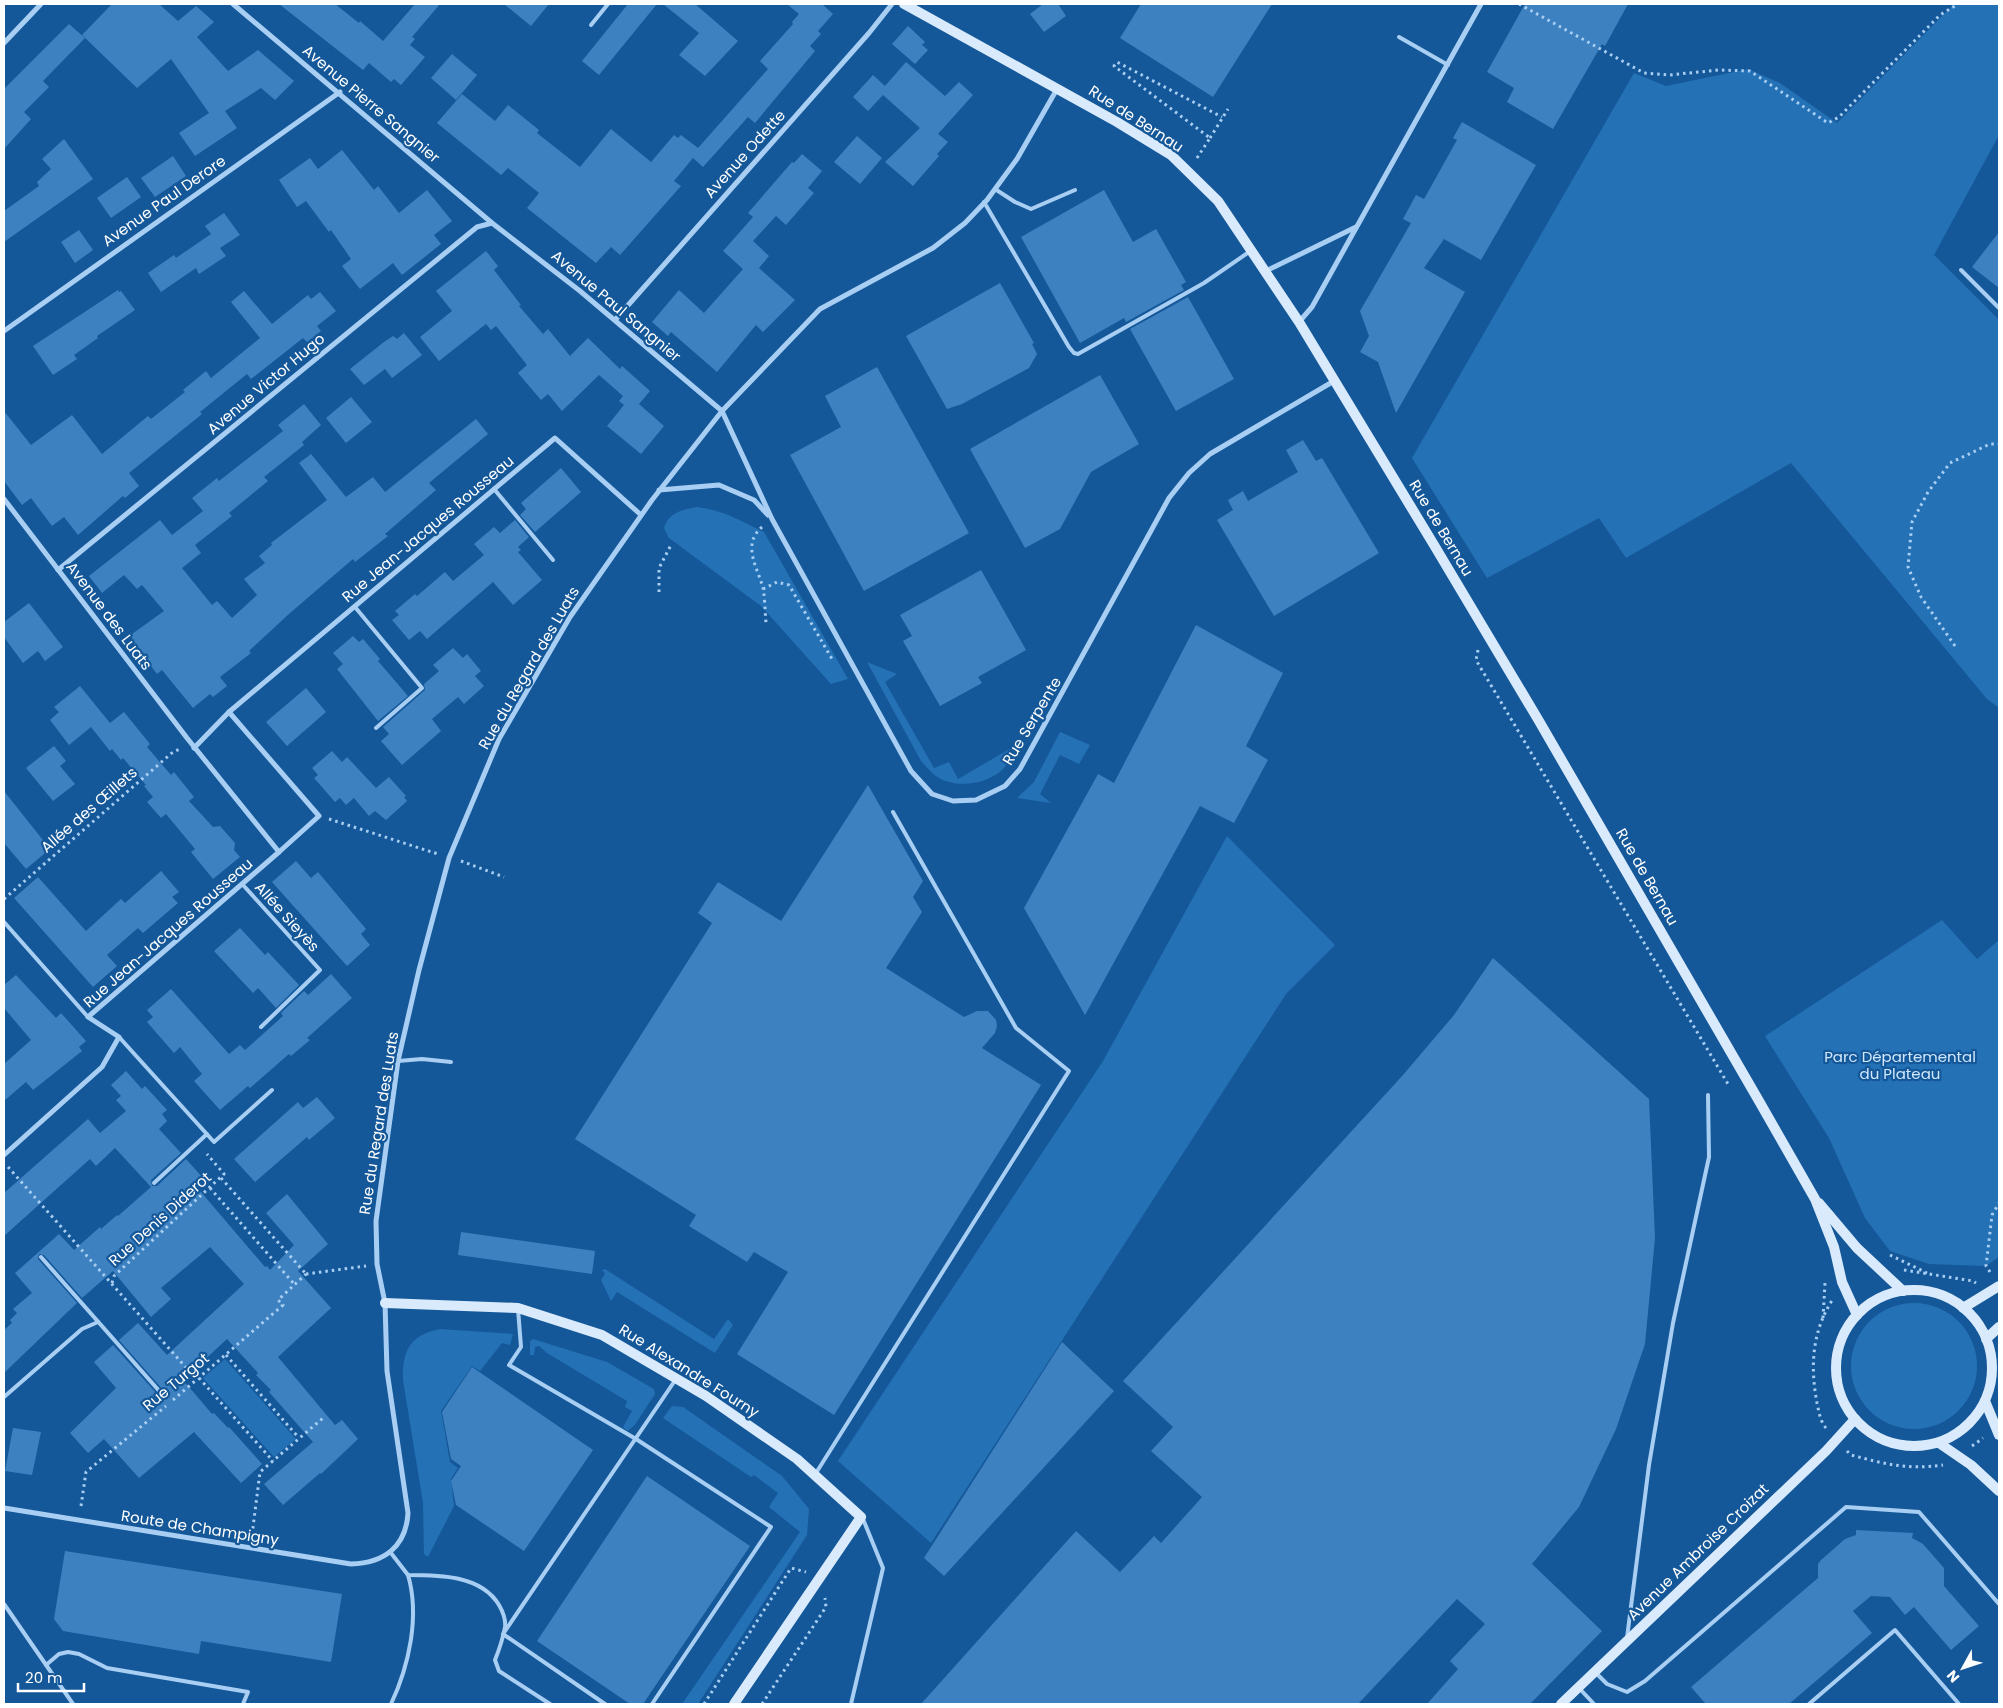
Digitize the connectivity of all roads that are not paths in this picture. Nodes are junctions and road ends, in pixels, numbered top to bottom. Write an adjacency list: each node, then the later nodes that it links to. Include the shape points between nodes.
1 (41, 4): 9 (street)
2 (233, 4): 12 (street, Avenue Pierre Sangnier)
3 (608, 4): 7 (lane)
4 (892, 4): 22 (street, Avenue Odette)
5 (904, 4): 11 (street, Rue de Bernau)
6 (1481, 4): 10 (street)
7 (591, 25)
8 (1399, 37): 10 (lane)
9 (4, 43)
10 (1448, 65): 17 (street)
11 (1058, 88): 13 (street, Rue du Regard des Luats, via 1017,159); 18 (street, Rue de Bernau, via 1171,155 1218,201)
12 (340, 92): 16 (street, Avenue Pierre Sangnier); 24 (street, Avenue Paul Derore)
13 (995, 189): 14 (lane, via 1032,209); 15 (street, Rue du Regard des Luats)
14 (1075, 190)
15 (984, 202): 18 (lane, via 1069,348 1078,354 1204,283); 26 (street, Rue du Regard des Luats, via 965,223 933,248 820,309)
16 (492, 223): 22 (street, Avenue Paul Sangnier); 33 (street, Avenue Victor Hugo, via 477,227)
17 (1356, 226): 20 (street); 23 (street, via 1312,307)
18 (1252, 250): 20 (street, Rue de Bernau)
19 (1961, 270): 21 (lane)
20 (1266, 271): 23 (street, Rue de Bernau)
21 (1999, 308)
22 (615, 320): 26 (street, Avenue Paul Sangnier)
23 (1299, 322): 25 (street, Rue de Bernau)
24 (4, 331)
25 (1334, 381): 31 (street, Rue Serpente, via 1210,454 1189,473 1169,498 1033,750 1005,786 976,800 953,802 932,794 911,772); 52 (street, Rue de Bernau)
26 (722, 411): 28 (street, Rue du Regard des Luats); 31 (street, Rue Serpente)
27 (493, 489): 30 (street, Rue Jean-Jacques Rousseau, via 555,438); 32 (lane); 34 (street, Rue Jean-Jacques Rousseau)
28 (659, 490): 30 (street, Rue du Regard des Luats); 31 (street, Rue Serpente, via 718,485 754,500)
29 (4, 499): 33 (street, Avenue des Luats)
30 (641, 515): 45 (street, Rue du Regard des Luats, via 570,617 498,739 449,858)
31 (772, 518)
32 (553, 560)
33 (58, 570): 37 (street, Avenue des Luats)
34 (355, 607): 35 (street, Rue Jean-Jacques Rousseau); 36 (lane, via 422,688)
35 (229, 712): 37 (street, Rue Jean-Jacques Rousseau); 39 (street, Rue Jean-Jacques Rousseau, via 319,816)
36 (376, 728)
37 (194, 748): 39 (street)
38 (893, 812): 71 (lane, via 1016,1028 1069,1071)
39 (279, 852): 40 (street, Rue Jean-Jacques Rousseau)
40 (243, 885): 42 (street, Rue Jean-Jacques Rousseau); 43 (lane, Allée Sieyès, via 320,970)
41 (4, 922): 42 (lane)
42 (88, 1017): 44 (street, Rue Jean-Jacques Rousseau)
43 (261, 1027)
44 (119, 1037): 49 (lane); 50 (street, via 102,1068)
45 (398, 1061): 46 (lane); 56 (street, Rue du Regard des Luats, via 376,1221 377,1264)
46 (451, 1062)
47 (272, 1090): 49 (lane, via 214,1142)
48 (1708, 1095): 80 (lane, via 1709,1157 1673,1323 1649,1465)
49 (207, 1134): 51 (lane)
50 (4, 1155)
51 (154, 1183)
52 (1815, 1199): 55 (street, Rue de Bernau, via 1857,1248); 59 (street, Rue de Bernau)
53 (41, 1256): 60 (lane)
54 (1999, 1286): 58 (street)
55 (1903, 1291): 58 (street, via 1924,1291 1945,1297); 59 (street, via 1878,1299)
56 (384, 1303): 57 (street, Rue Alexandre Fourny); 75 (street, Rue du Regard des Luats, via 388,1371 408,1513 403,1538)
57 (518, 1308): 63 (street, Rue Alexandre Fourny, via 602,1335); 69 (lane, via 521,1347 509,1365)
58 (1963, 1308): 62 (street)
59 (1857, 1315): 67 (street, via 1844,1334 1837,1355 1836,1378 1843,1400)
60 (98, 1322): 64 (lane); 65 (lane, via 82,1329)
61 (1999, 1326): 62 (street)
62 (1986, 1338): 66 (street, via 1991,1381)
63 (677, 1378): 69 (lane); 71 (street, Rue Alexandre Fourny)
64 (161, 1393)
65 (4, 1397)
66 (1985, 1402): 68 (street); 70 (street, via 1958,1433)
67 (1855, 1420): 70 (street, via 1872,1435 1894,1444 1916,1447); 80 (street, Avenue Ambroise Croizat)
68 (1999, 1434)
69 (636, 1439): 79 (lane); 89 (lane, via 771,1527)
70 (1939, 1443): 72 (street)
71 (815, 1475): 74 (street, Rue Alexandre Fourny)
72 (1999, 1490)
73 (4, 1508): 75 (street, Route de Champigny, via 351,1564 374,1561)
74 (862, 1517): 90 (street); 91 (lane, via 883,1568)
75 (392, 1553): 76 (lane)
76 (408, 1575): 79 (lane, via 456,1577 478,1586 496,1599 504,1613); 86 (lane, via 413,1590 412,1624 405,1666)
77 (4, 1604): 81 (lane)
78 (1999, 1604): 82 (lane, via 1919,1512 1846,1507 1645,1681 1626,1692 1607,1684)
79 (503, 1634): 87 (lane, via 494,1660 499,1671); 88 (lane)
80 (1627, 1640): 82 (street, Avenue Ambroise Croizat)
81 (46, 1665): 84 (lane); 85 (lane, via 59,1654 79,1654 107,1668 248,1692)
82 (1594, 1671): 83 (street, Avenue Ambroise Croizat)
83 (1578, 1686): 92 (street, Avenue Ambroise Croizat); 93 (lane)
84 (73, 1704)
85 (243, 1704)
86 (391, 1704)
87 (550, 1704)
88 (605, 1704)
89 (652, 1704)
90 (734, 1704)
91 (851, 1704)
92 (1560, 1704)
93 (1594, 1704)
94 (1808, 1704): 95 (lane, via 1894,1630)
95 (1959, 1704)

